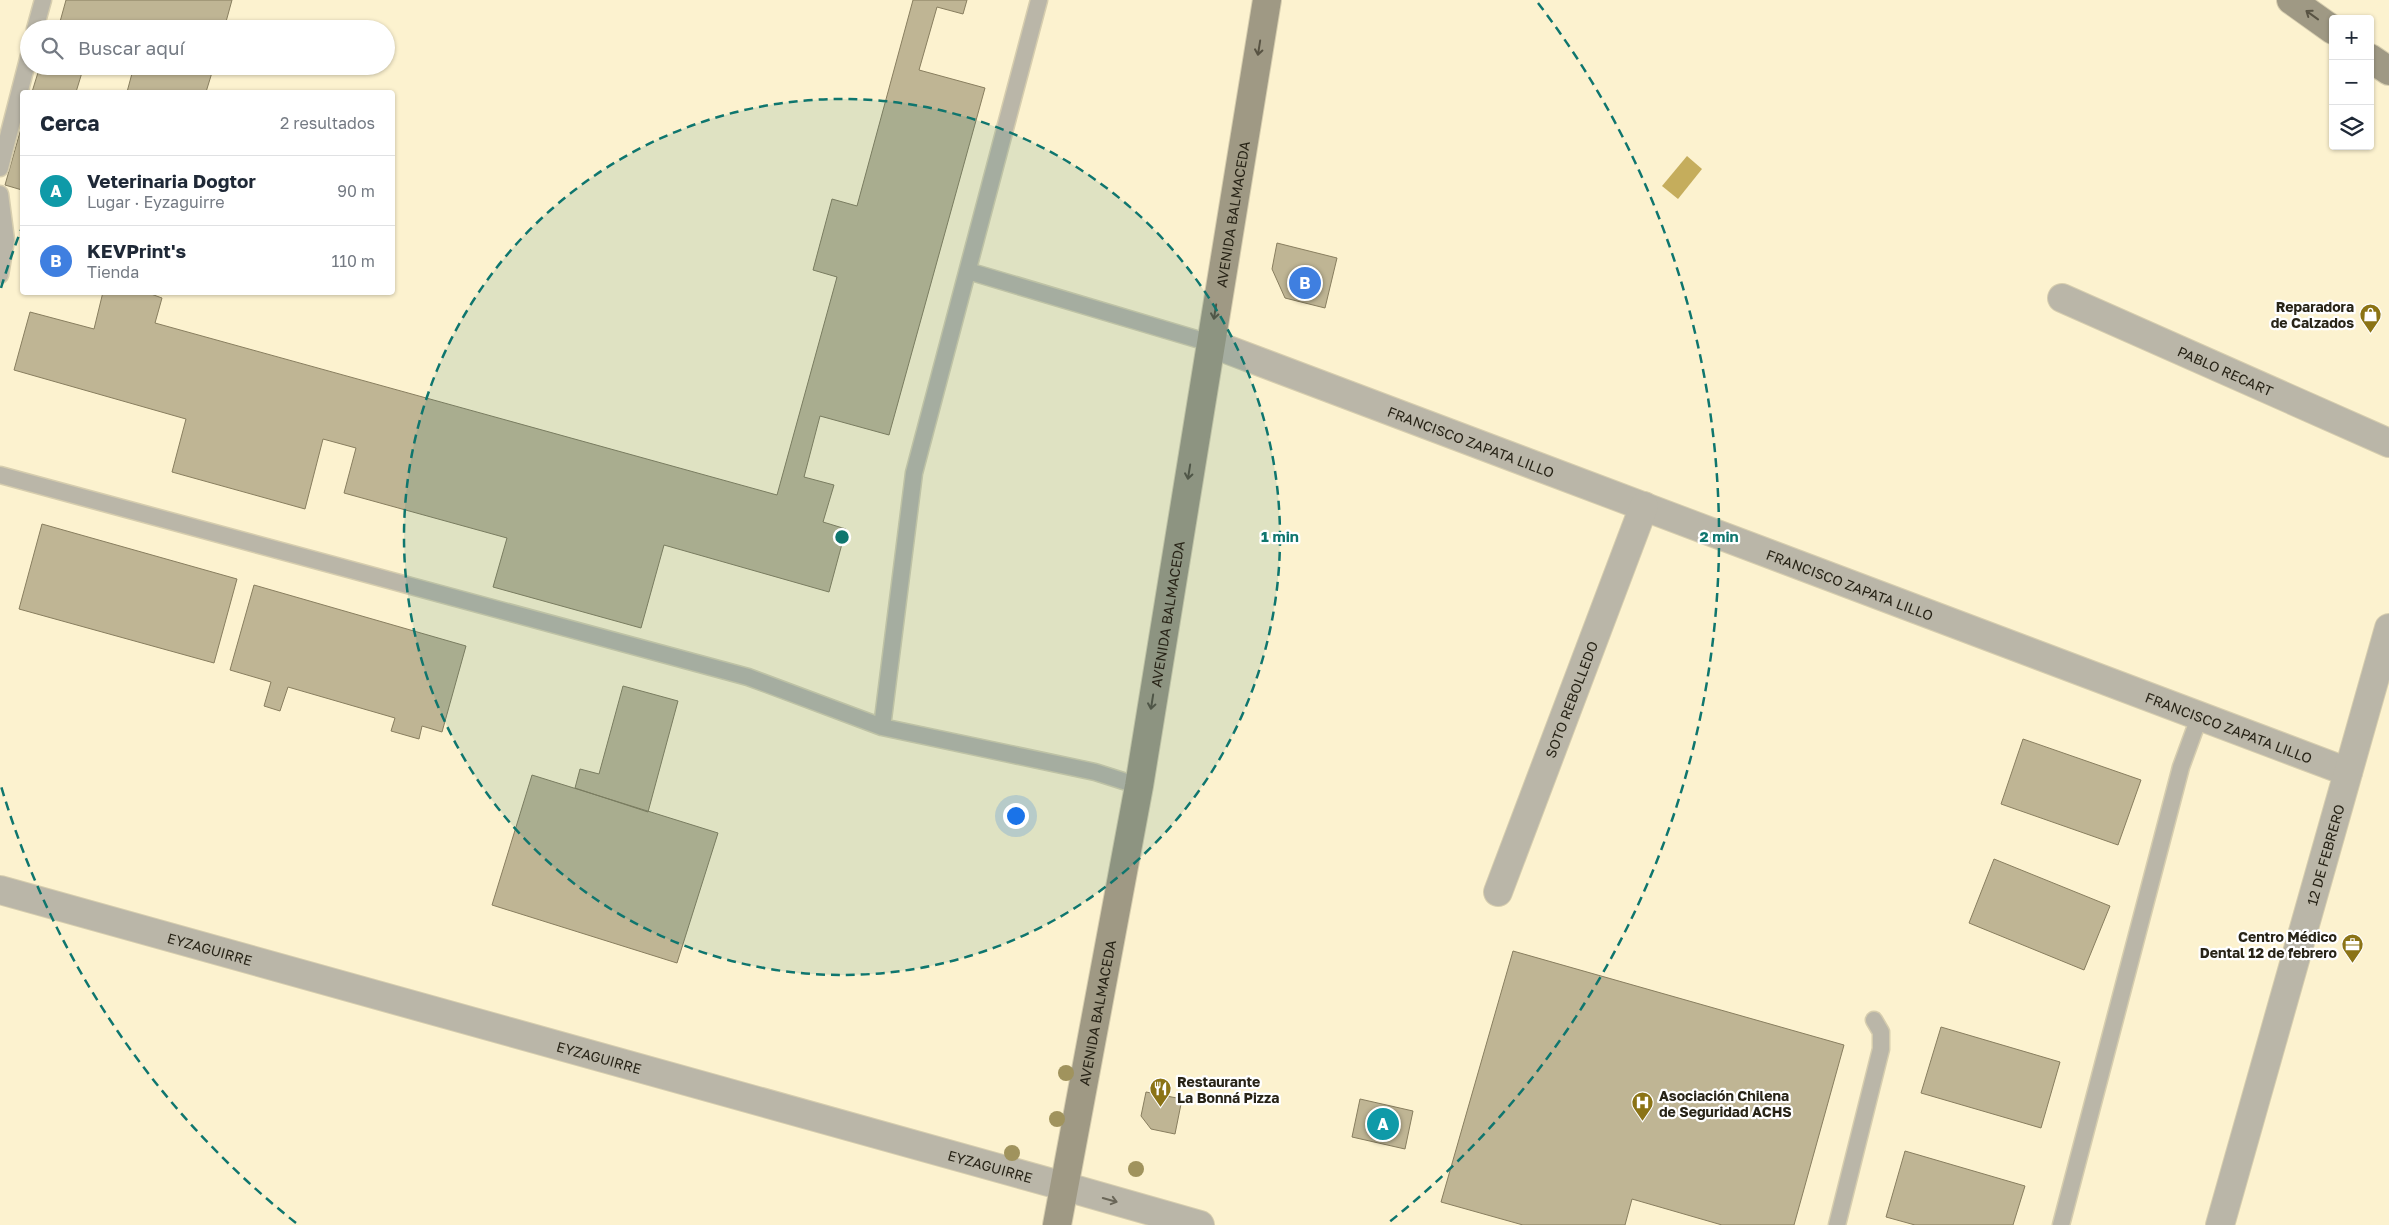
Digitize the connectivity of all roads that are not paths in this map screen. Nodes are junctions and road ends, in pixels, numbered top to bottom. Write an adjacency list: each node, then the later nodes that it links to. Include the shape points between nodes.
1 (43, 0): 5 (lane)
2 (1039, 0): 14 (lane)
3 (1267, 0): 17 (main road, AVENIDA BALMACEDA, one-way to 17)
4 (2291, 0): 6 (main road, one-way to 4)
5 (37, 20)
6 (2329, 27)
7 (2373, 60): 8 (main road)
8 (2389, 71)
9 (24, 75): 10 (lane)
10 (20, 90)
11 (20, 90): 12 (lane)
12 (0, 168)
13 (0, 194): 15 (lane, via 6,240)
14 (968, 271): 17 (lane); 23 (lane, via 914,473)
15 (0, 275)
16 (2062, 298): 18 (street, PABLO RECART)
17 (1210, 343): 20 (street, FRANCISCO ZAPATA LILLO); 25 (main road, AVENIDA BALMACEDA, one-way to 25)
18 (2389, 443)
19 (0, 475): 23 (lane, via 748,677)
20 (1644, 506): 22 (street, FRANCISCO ZAPATA LILLO); 27 (street, SOTO REBOLLEDO)
21 (2389, 628): 24 (street, 12 DE FEBRERO)
22 (2200, 715): 24 (street, FRANCISCO ZAPATA LILLO); 33 (lane, via 2181,767)
23 (882, 727): 25 (lane, via 1095,772)
24 (2348, 772): 34 (street, 12 DE FEBRERO)
25 (1138, 786): 29 (main road, AVENIDA BALMACEDA)
26 (0, 890): 29 (street, EYZAGUIRRE)
27 (1498, 892)
28 (1874, 1020): 32 (lane, via 1881,1032 1881,1049)
29 (1063, 1186): 30 (main road, AVENIDA BALMACEDA); 31 (street, EYZAGUIRRE, one-way to 31)
30 (1057, 1225)
31 (1200, 1225)
32 (1837, 1225)
33 (2061, 1225)
34 (2220, 1225)

